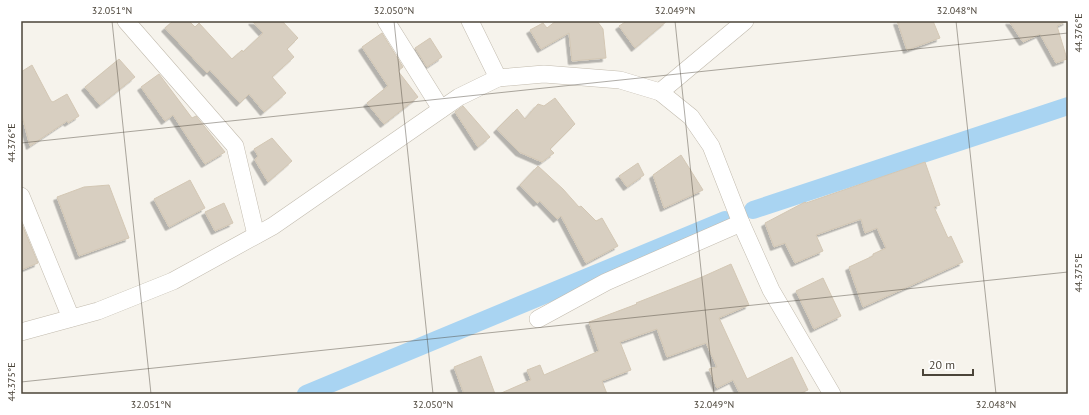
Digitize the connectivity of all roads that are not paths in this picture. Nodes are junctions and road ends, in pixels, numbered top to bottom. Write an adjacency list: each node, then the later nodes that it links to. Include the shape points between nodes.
1 (126, 21): 10 (street, via 235,146)
2 (386, 21): 7 (street)
3 (470, 21): 5 (street)
4 (745, 21): 6 (street)
5 (498, 78): 6 (street, via 544,74 612,79); 7 (street)
6 (660, 92): 9 (street, via 691,117 711,146)
7 (441, 109): 10 (street, via 273,226)
8 (21, 196): 11 (street)
9 (741, 223): 12 (street, via 606,282); 14 (street, via 771,290)
10 (256, 235): 11 (street, via 173,281 98,311)
11 (71, 318): 13 (street)
12 (538, 319)
13 (21, 332)
14 (832, 394)

